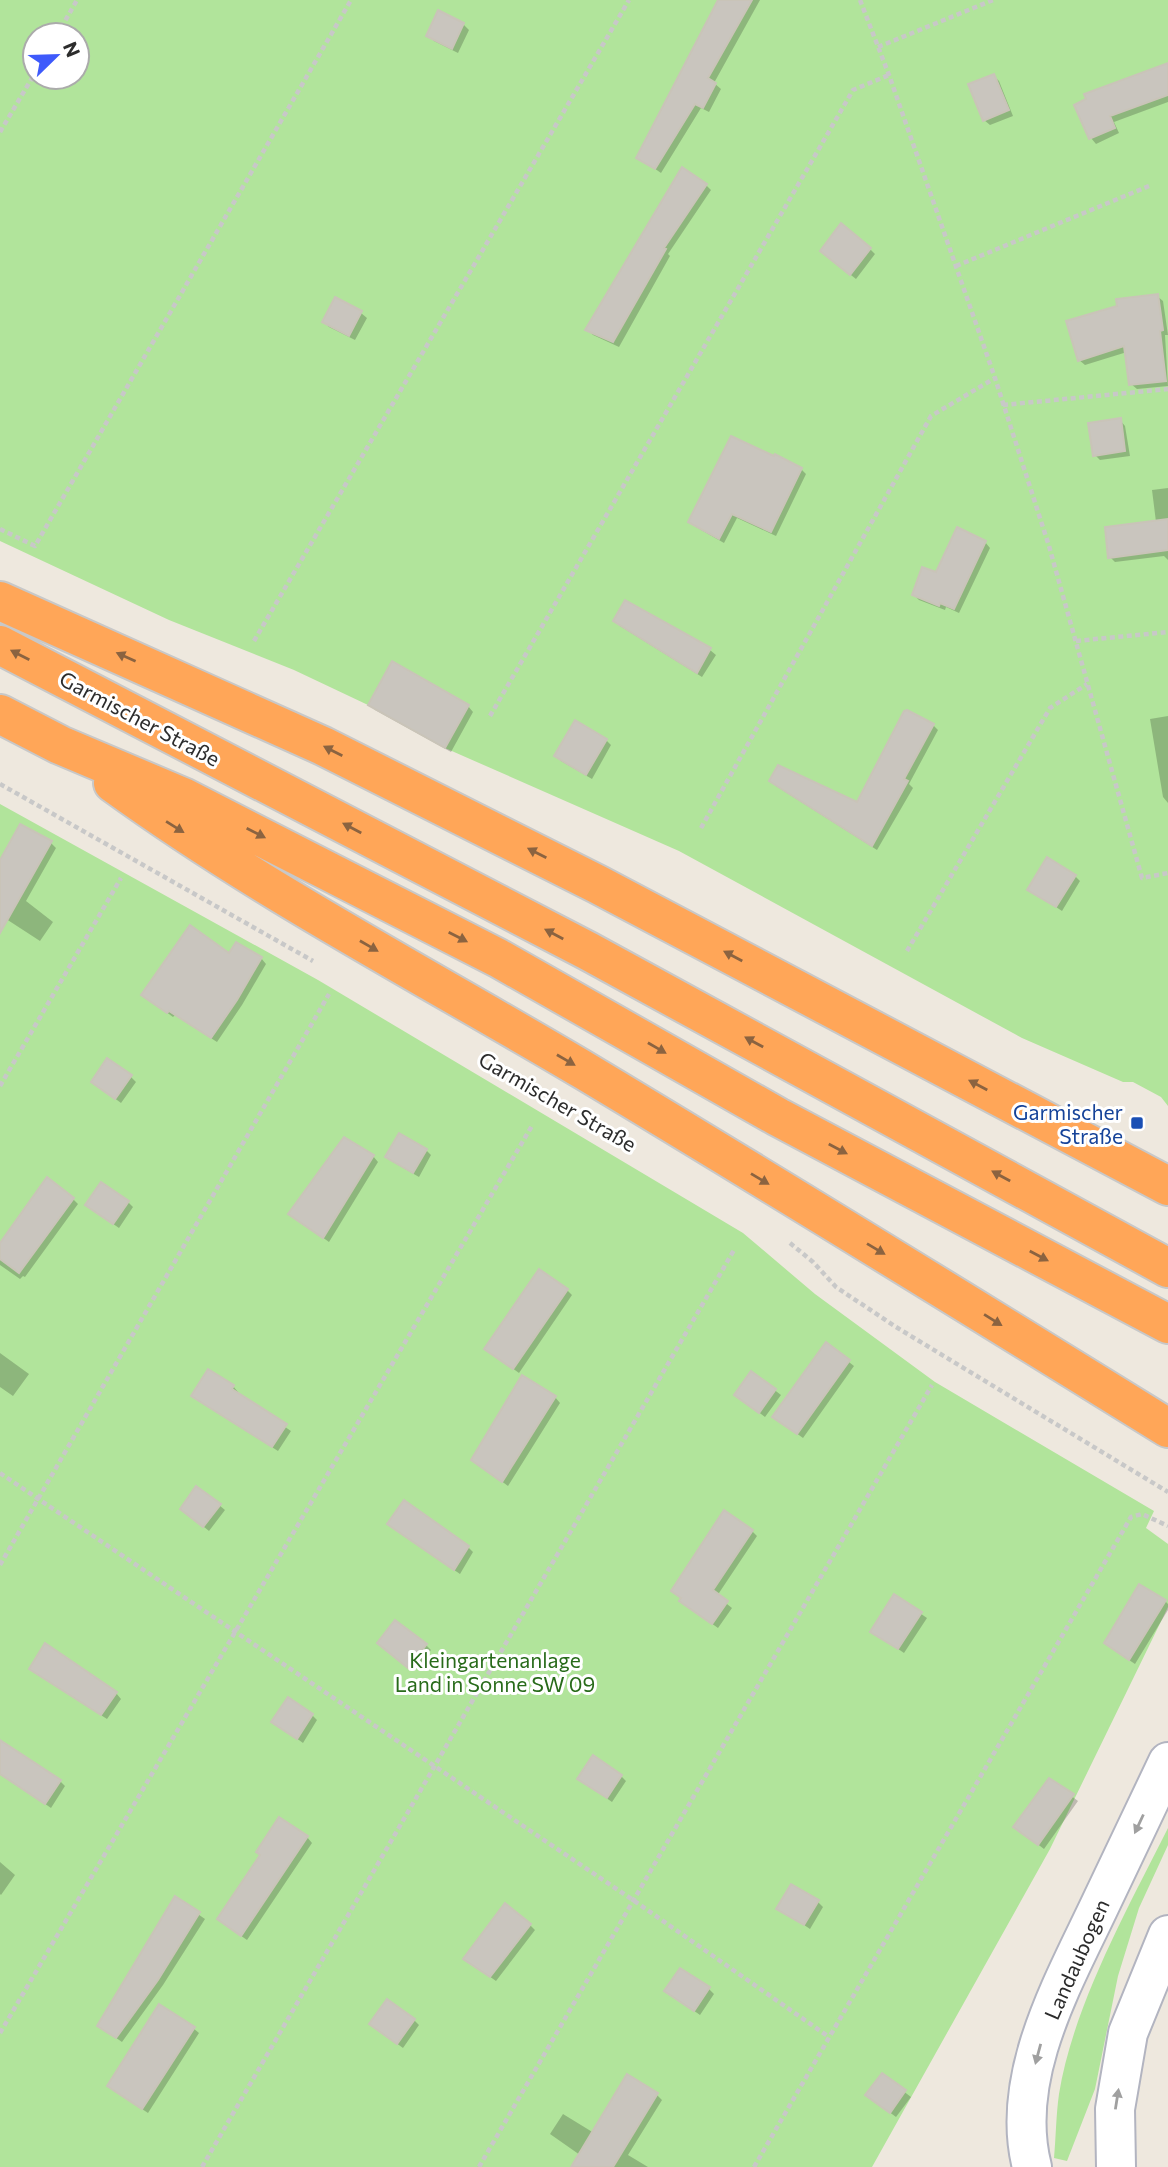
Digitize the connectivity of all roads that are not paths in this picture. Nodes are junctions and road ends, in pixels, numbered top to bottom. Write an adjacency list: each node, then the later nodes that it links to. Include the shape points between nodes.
1 (0, 601): 5 (highway, one-way to 1, via 597,884 323,746)
2 (0, 645): 6 (highway, Garmischer Straße, one-way to 2, via 588,951)
3 (0, 714): 4 (highway)
4 (60, 745): 7 (highway, one-way to 7, via 183,797 498,958 778,1117); 8 (highway, one-way to 8, via 161,818 350,935 584,1071)
5 (1168, 1186)
6 (1168, 1268)
7 (1168, 1324)
8 (1168, 1428)
9 (1168, 1762): 11 (main road, Landaubogen, one-way to 11, via 1052,2005 1026,2104)
10 (1168, 1935): 12 (main road, one-way to 10, via 1115,2109 1128,2033)
11 (1032, 2167)
12 (1116, 2167)

